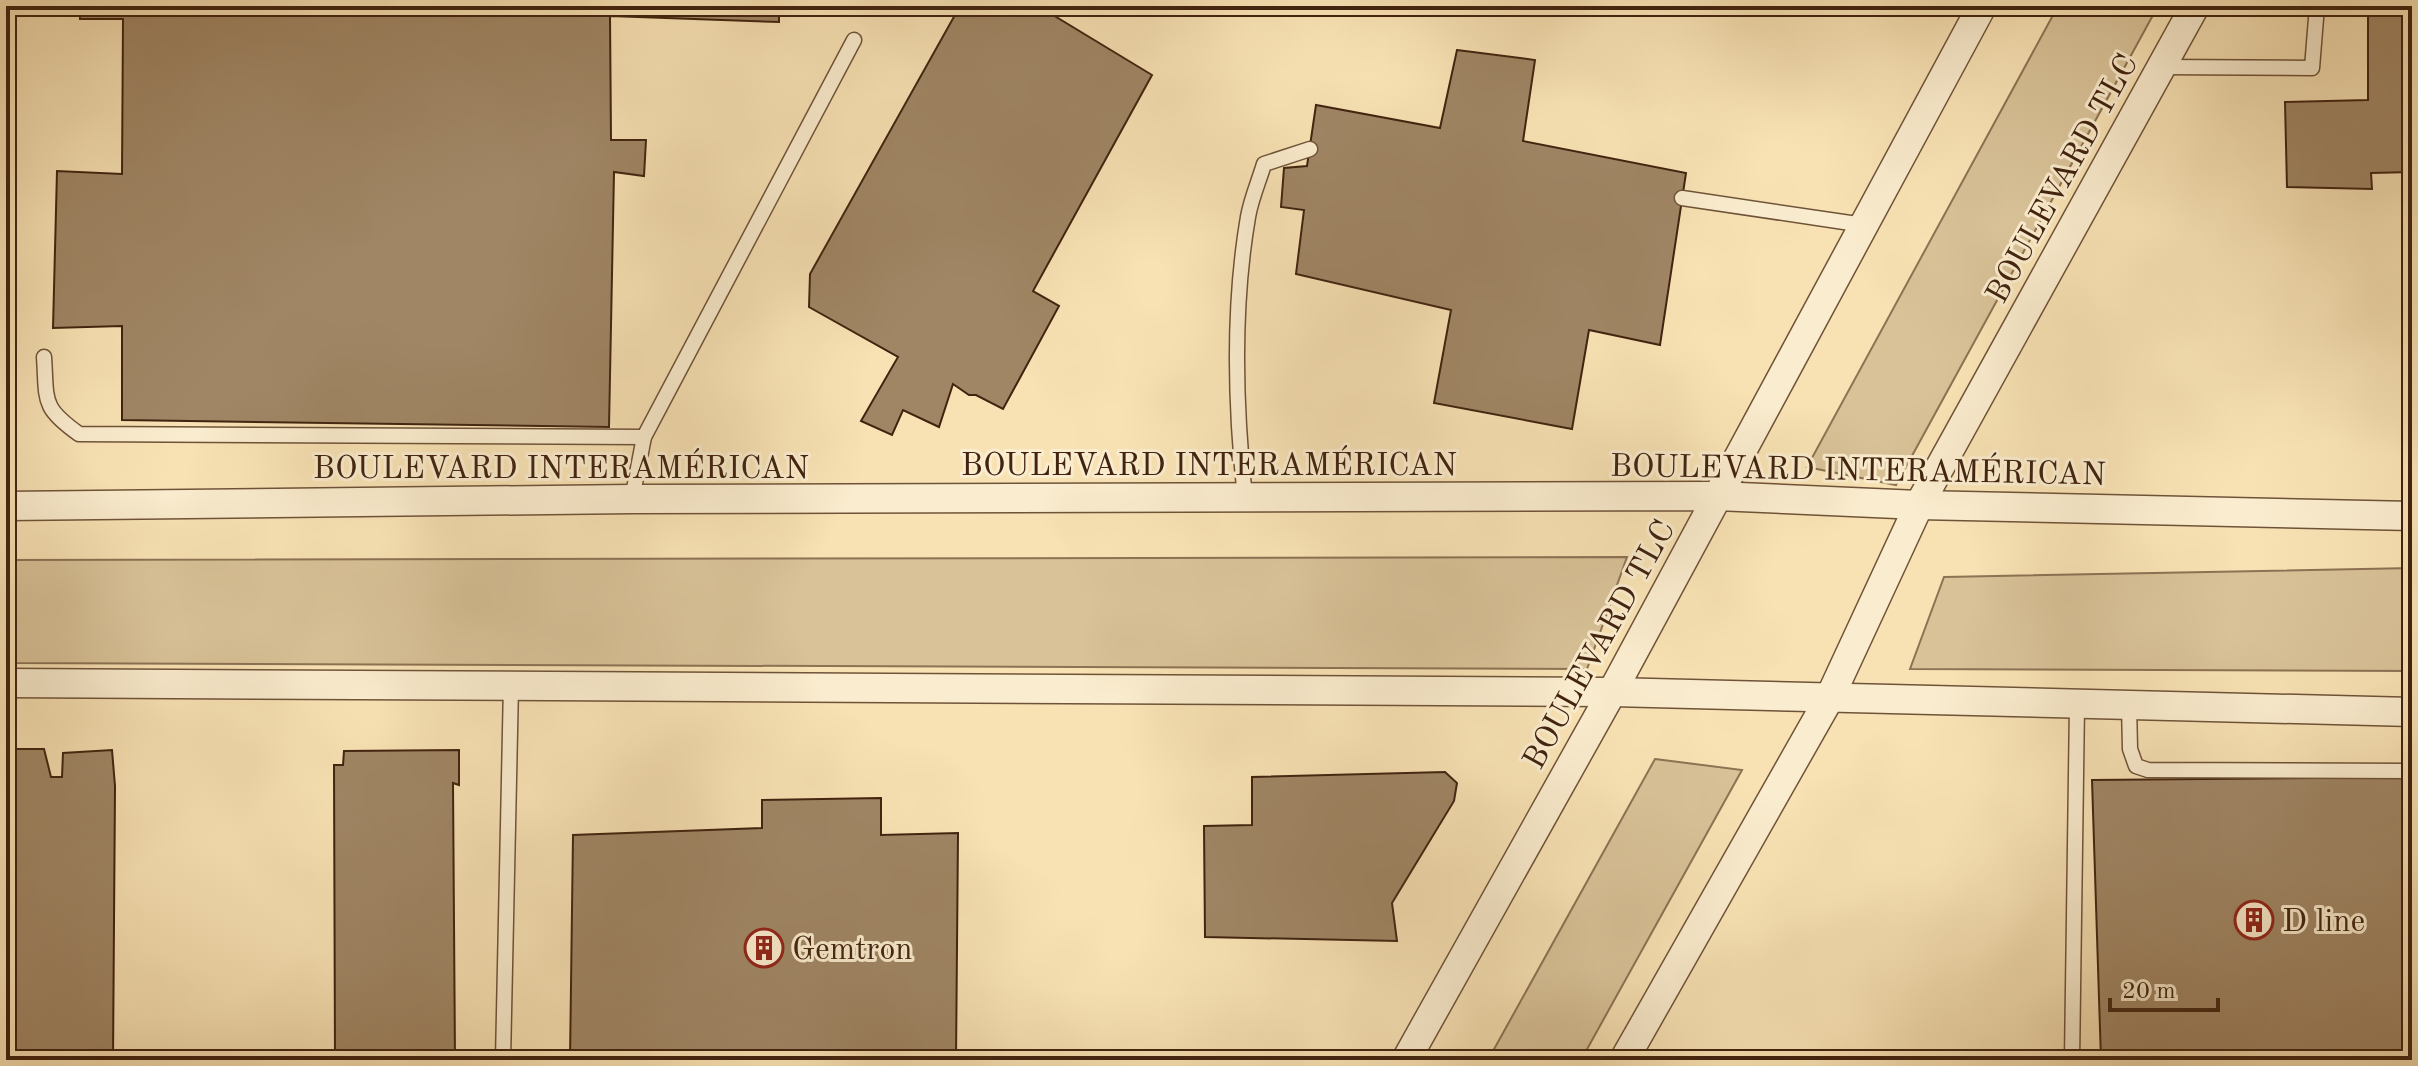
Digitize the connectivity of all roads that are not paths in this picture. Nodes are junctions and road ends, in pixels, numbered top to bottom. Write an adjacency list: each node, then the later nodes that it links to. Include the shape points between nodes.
1 (1982, 6): 8 (street, BOULEVARD TLC)
2 (2195, 6): 5 (street, BOULEVARD TLC)
3 (2317, 6): 5 (lane, via 2312,68)
4 (854, 40): 10 (lane)
5 (2161, 67): 14 (street, BOULEVARD TLC)
6 (1310, 149): 12 (lane, via 1264,164 1248,214 1237,312 1237,427)
7 (1682, 198): 8 (lane)
8 (1864, 225): 11 (street, BOULEVARD TLC)
9 (44, 357): 10 (lane, via 47,404 79,434)
10 (644, 437): 13 (lane)
11 (1717, 496): 12 (street, BOULEVARD INTERAMÉRICAN); 14 (street, BOULEVARD INTERAMÉRICAN); 19 (street, BOULEVARD TLC)
12 (1245, 498): 13 (street, BOULEVARD INTERAMÉRICAN)
13 (632, 499): 15 (street, BOULEVARD INTERAMÉRICAN)
14 (1919, 505): 16 (street, BOULEVARD INTERAMÉRICAN); 20 (street, BOULEVARD TLC)
15 (6, 506)
16 (2412, 516)
17 (6, 683): 18 (street)
18 (511, 685): 19 (street); 25 (lane)
19 (1612, 692): 20 (street); 26 (street, BOULEVARD TLC)
20 (1830, 697): 21 (street); 27 (street, BOULEVARD TLC)
21 (2077, 704): 22 (street); 28 (lane)
22 (2129, 705): 23 (street); 24 (lane, via 2130,749 2136,766 2148,770)
23 (2412, 712)
24 (2412, 771)
25 (503, 1060)
26 (1406, 1060)
27 (1624, 1060)
28 (2072, 1060)

